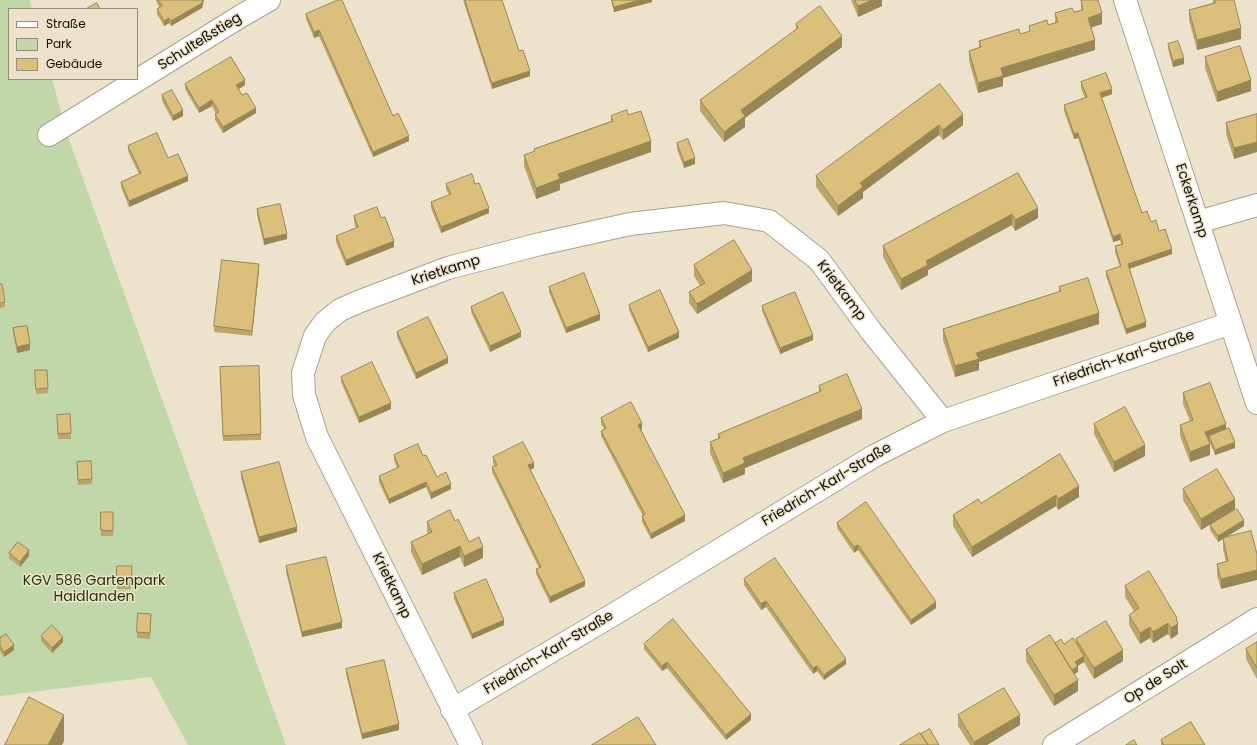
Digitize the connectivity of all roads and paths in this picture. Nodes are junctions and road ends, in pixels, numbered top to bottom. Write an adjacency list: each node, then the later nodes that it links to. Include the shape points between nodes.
1 (269, 0): 3 (street, Schulteßstieg)
2 (1125, 0): 8 (street, Eckerkamp)
3 (238, 8): 4 (street, Schulteßstieg)
4 (138, 75)
5 (131, 80): 6 (street, Schulteßstieg)
6 (49, 135)
7 (1257, 205): 8 (street)
8 (1198, 222): 9 (street, Eckerkamp)
9 (1231, 323): 10 (street, Eckerkamp); 11 (street, Friedrich-Karl-Straße)
10 (1257, 403)
11 (943, 421): 13 (street, Friedrich-Karl-Straße, via 874,456); 13 (street, Krietkamp, via 871,331 819,260 769,221 754,218 724,213 630,224 540,244 448,268 340,310 325,322 314,336 303,373 304,395 317,437)
12 (1257, 619): 15 (street, Op de Solt)
13 (452, 710): 14 (street, Krietkamp)
14 (471, 745)
15 (1054, 745)

